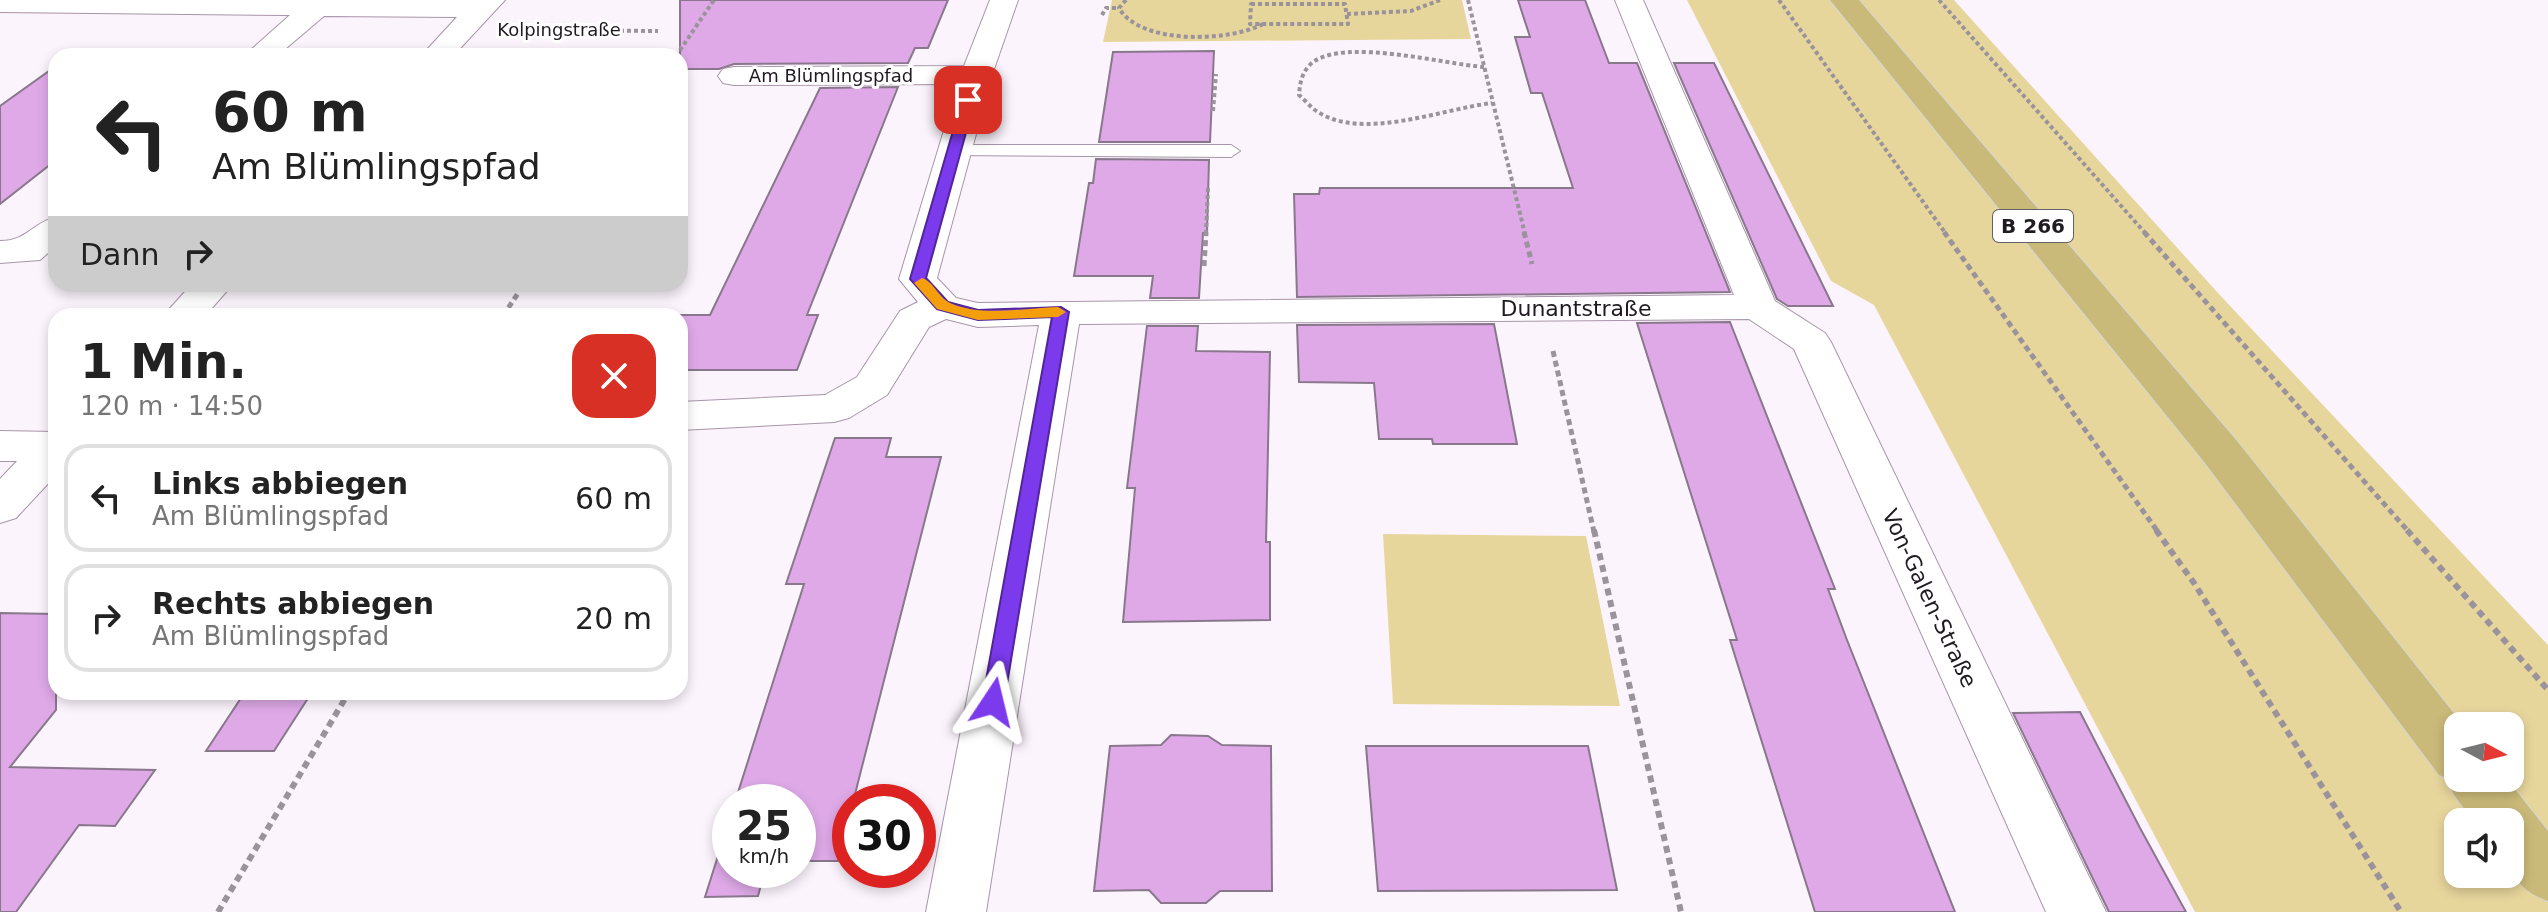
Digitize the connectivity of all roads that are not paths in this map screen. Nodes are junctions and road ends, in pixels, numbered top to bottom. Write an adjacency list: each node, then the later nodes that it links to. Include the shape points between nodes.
1 (1004, 0): 9 (street)
2 (1629, 0): 17 (street)
3 (1844, 0): 25 (main road, B 266, via 2221,452)
4 (0, 3): 5 (street)
5 (317, 7): 6 (street); 7 (street)
6 (478, 13): 8 (street)
7 (268, 48)
8 (444, 48)
9 (976, 75): 10 (street, Am Blümlingspfad); 11 (street)
10 (734, 76)
11 (954, 151): 12 (lane); 16 (street, via 918,279)
12 (1231, 151)
13 (48, 235): 14 (street, via 27,252)
14 (0, 252)
15 (206, 292): 18 (street)
16 (942, 306): 19 (street, via 978,315); 20 (street, via 914,319 872,386 834,408)
17 (1758, 307): 19 (street, Dunantstraße); 31 (street, Von-Galen-Straße, via 1811,342)
18 (191, 308)
19 (1061, 312): 30 (street)
20 (688, 416)
21 (0, 446): 22 (street)
22 (48, 447)
23 (48, 456): 24 (street)
24 (0, 507)
25 (2444, 741)
26 (2484, 792): 27 (main road)
27 (2496, 808)
28 (2524, 844): 29 (main road)
29 (2548, 875)
30 (956, 912)
31 (2076, 912)

